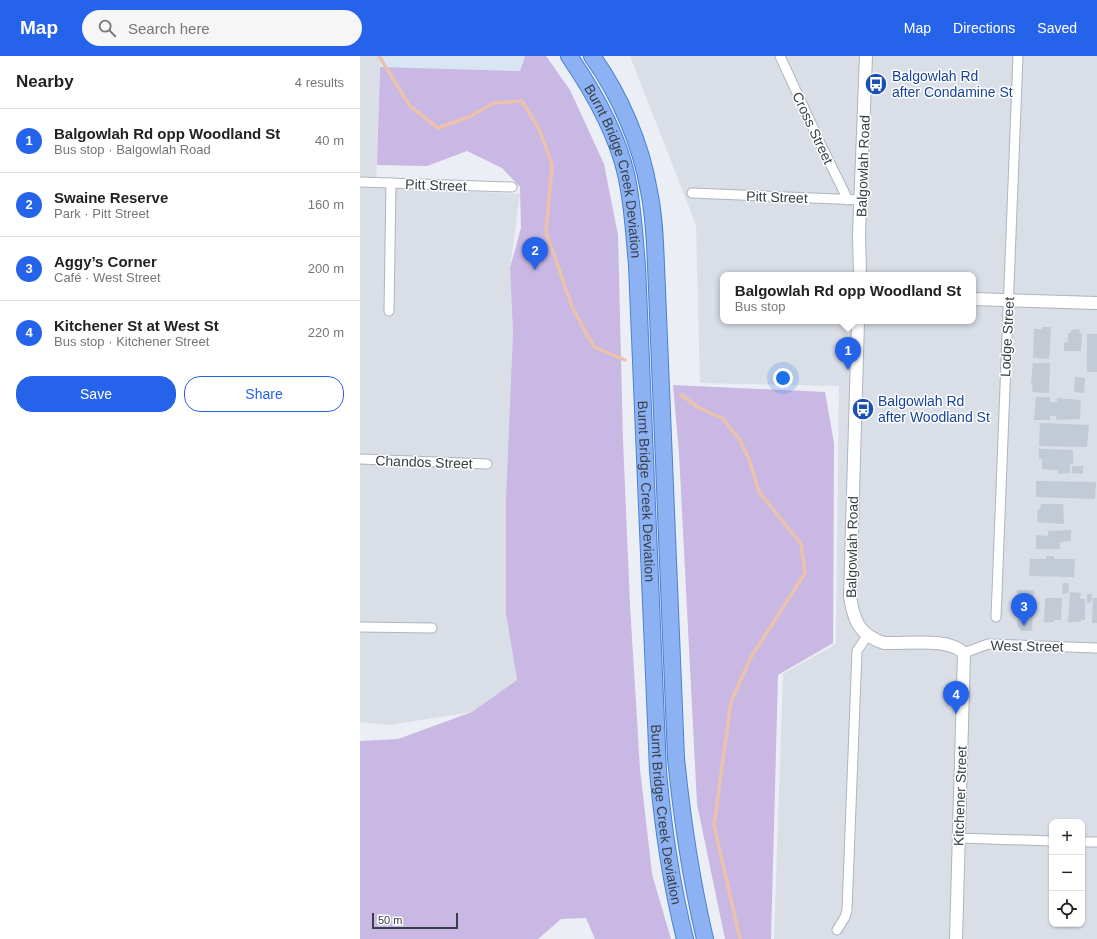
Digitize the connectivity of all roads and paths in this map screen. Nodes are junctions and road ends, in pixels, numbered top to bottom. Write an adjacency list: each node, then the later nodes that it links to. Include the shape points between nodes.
1 (568, 56): 31 (highway, Burnt Bridge Creek Deviation, via 595,96 608,122 626,172 631,204 637,265 658,771 664,836)
2 (780, 56): 10 (street, Cross Street)
3 (866, 56): 11 (street, Balgowlah Road)
4 (1018, 56): 14 (street, Lodge Street)
5 (594, 58): 32 (highway, Burnt Bridge Creek Deviation, via 616,96 638,148 649,190 653,220 676,758 684,832)
6 (360, 182): 7 (street, Pitt Street)
7 (391, 183): 8 (street, Pitt Street); 16 (street)
8 (512, 187)
9 (692, 193): 10 (street, Pitt Street)
10 (848, 200): 11 (street, Pitt Street)
11 (862, 200): 12 (street, Balgowlah Road)
12 (860, 272)
13 (976, 299): 14 (street)
14 (1008, 301): 15 (street); 20 (street, Lodge Street)
15 (1097, 303)
16 (389, 311)
17 (858, 324): 23 (street, Balgowlah Road, via 850,597 853,615)
18 (360, 459): 19 (street, Chandos Street)
19 (487, 464)
20 (996, 617)
21 (360, 626): 22 (street)
22 (432, 628)
23 (867, 636): 25 (street, via 884,643 941,643 952,645); 30 (street, via 857,651 847,910)
24 (1097, 648): 25 (street, West Street, via 988,644)
25 (964, 653): 26 (street, Kitchener Street)
26 (959, 838): 27 (street); 33 (street, Kitchener Street)
27 (1049, 841)
28 (1085, 842): 29 (street)
29 (1097, 842)
30 (837, 930)
31 (685, 939)
32 (705, 939)
33 (956, 939)

